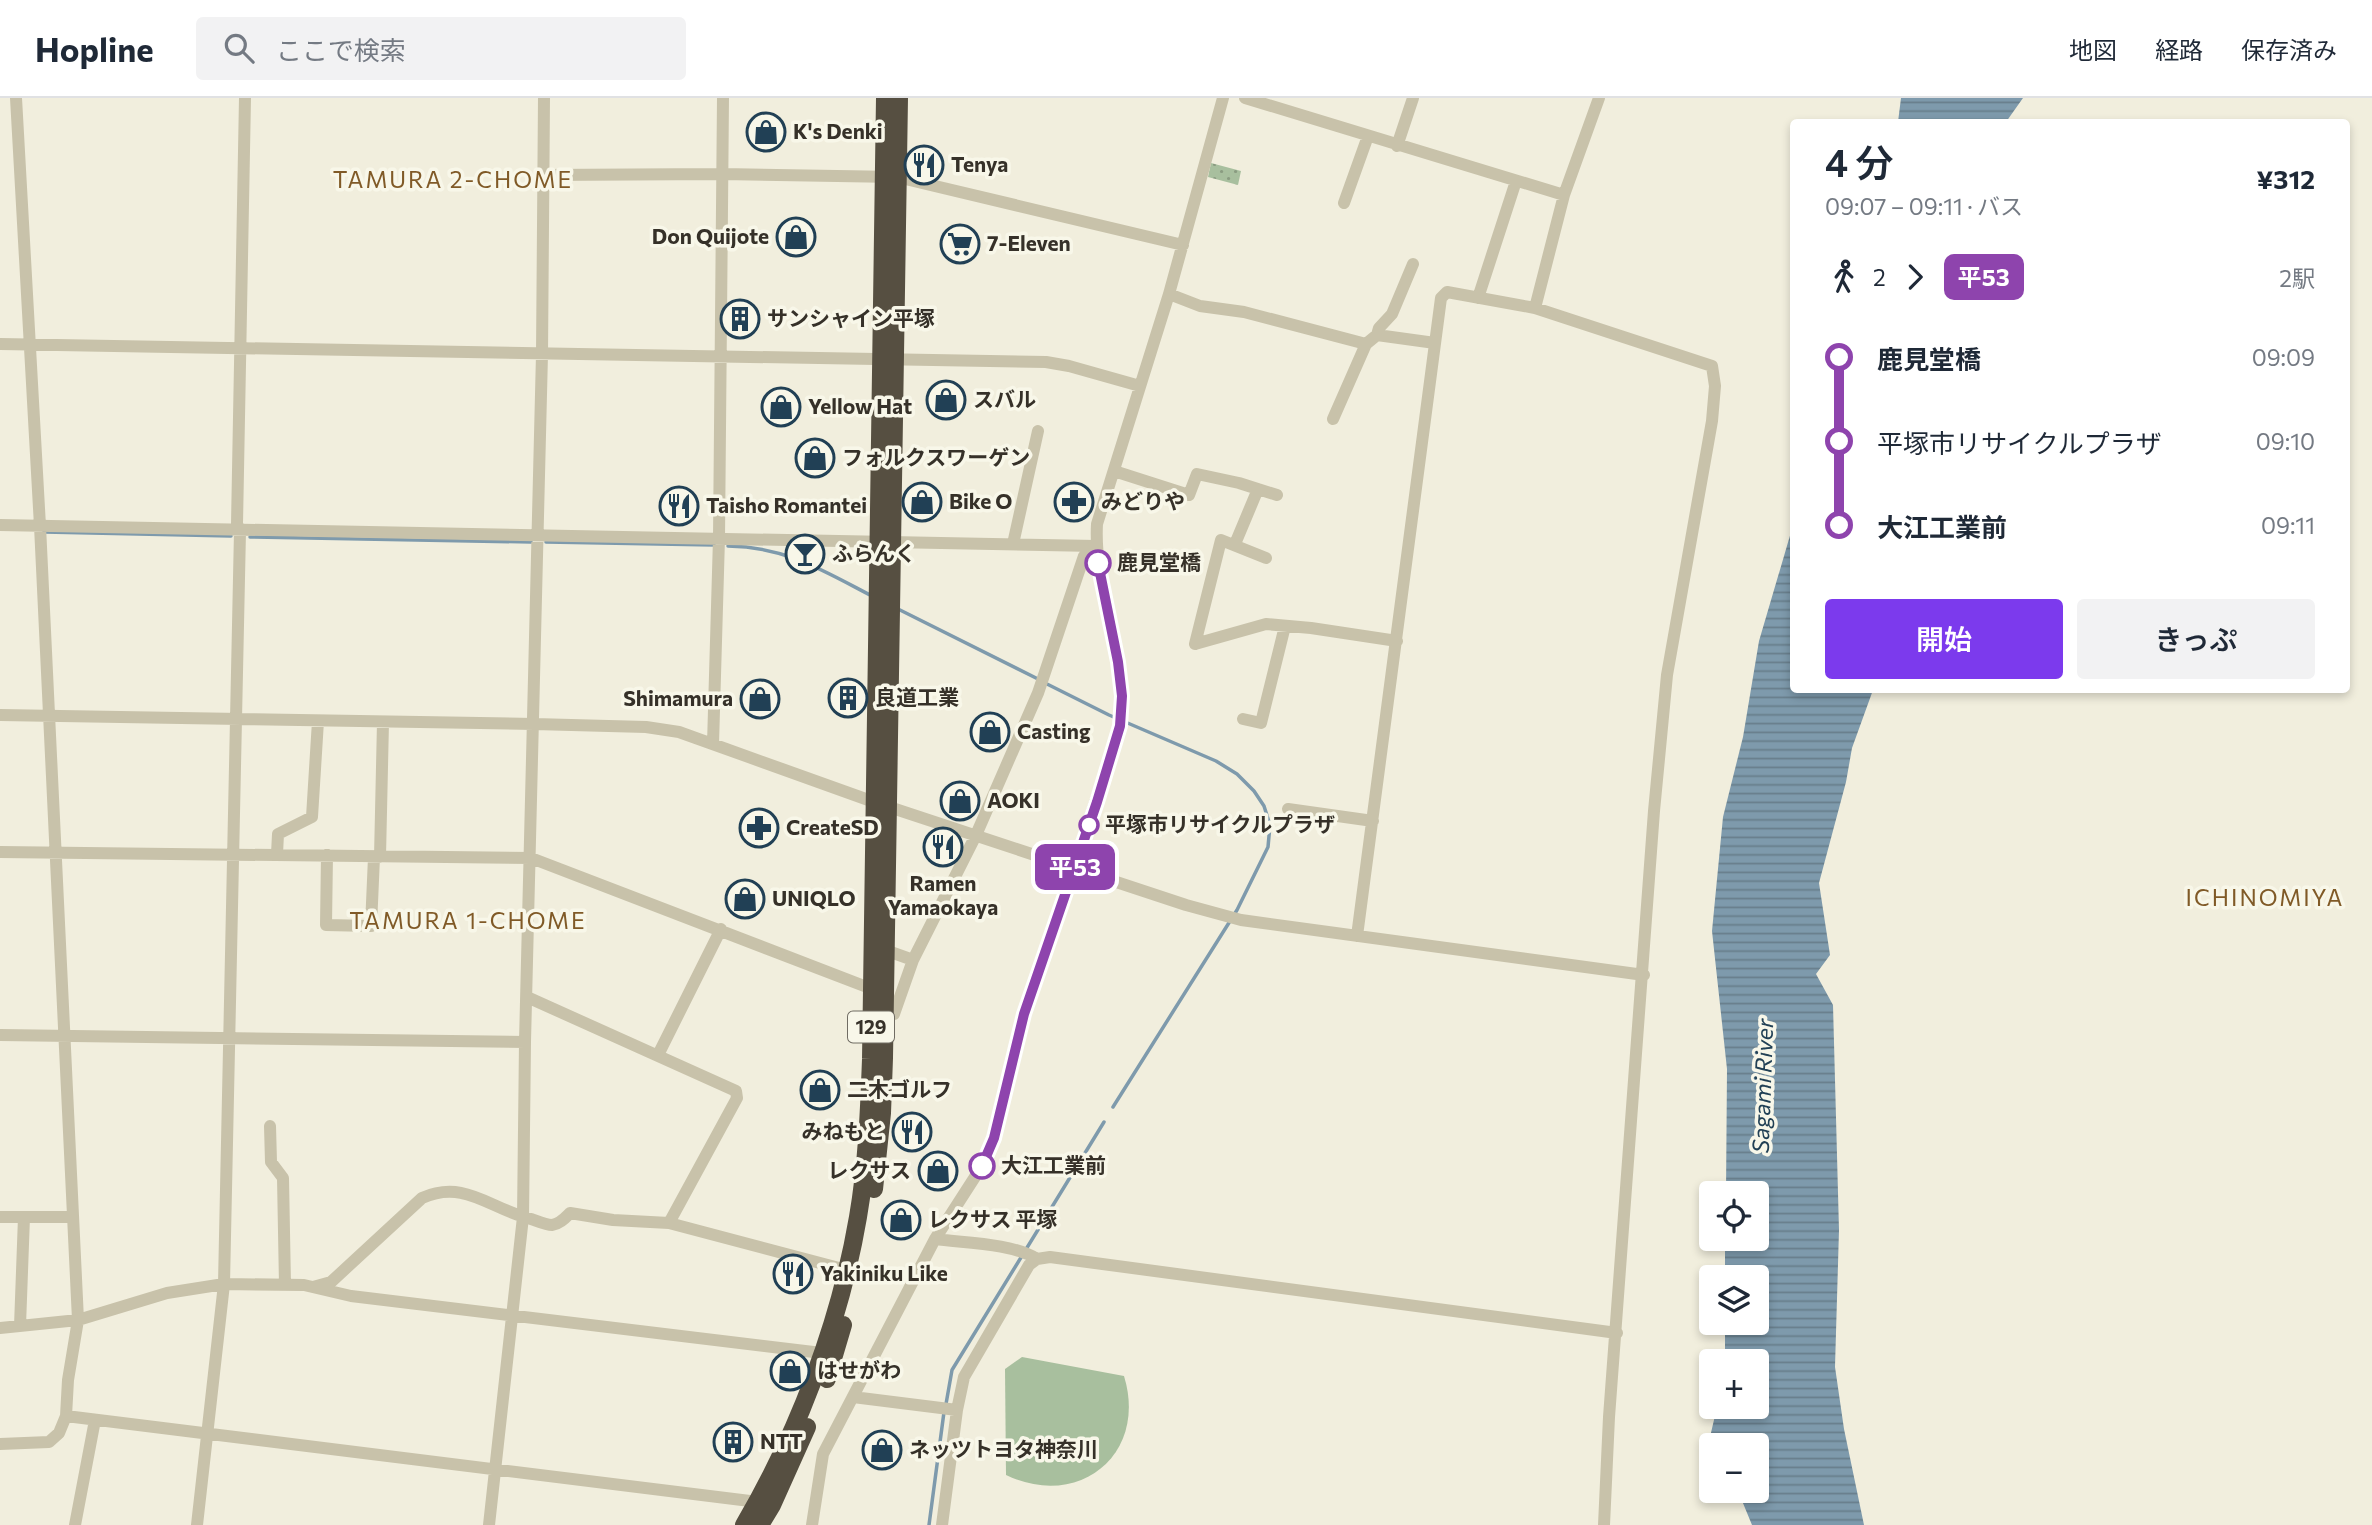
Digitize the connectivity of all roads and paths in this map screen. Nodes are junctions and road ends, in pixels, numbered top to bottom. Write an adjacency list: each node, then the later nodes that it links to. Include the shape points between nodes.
1 (16, 98): 28 (street)
2 (246, 98): 29 (street)
3 (544, 98): 13 (street)
4 (723, 98): 14 (street)
5 (885, 98): 15 (highway, 129)
6 (899, 98): 15 (highway, 129)
7 (1223, 98): 19 (street)
8 (1245, 98): 11 (street)
9 (1413, 98): 12 (street)
10 (1599, 98): 17 (street)
11 (1368, 136): 12 (street); 18 (street)
12 (1397, 146): 16 (street)
13 (543, 174): 14 (street); 30 (street)
14 (722, 174): 15 (street); 31 (street)
15 (891, 177): 19 (street); 32 (highway, 129)
16 (1516, 181): 17 (street); 22 (street)
17 (1564, 195): 23 (street)
18 (1344, 203)
19 (1183, 246): 21 (street)
20 (1413, 264): 24 (street, via 1392,314)
21 (1169, 294): 27 (street, via 1200,306 1244,312); 33 (street)
22 (1478, 298): 23 (street); 25 (street, via 1447,292 1441,298)
23 (1535, 307): 75 (street, via 1703,362 1712,366 1715,374 1712,421 1667,675)
24 (1377, 335): 25 (street); 27 (street)
25 (1434, 343): 50 (street)
26 (0, 344): 28 (street)
27 (1366, 344): 34 (street)
28 (29, 345): 29 (street); 40 (street)
29 (242, 349): 30 (street); 41 (street)
30 (542, 354): 31 (street); 42 (street)
31 (721, 358): 32 (street); 43 (street)
32 (888, 360): 33 (street, via 1046,362); 44 (highway, 129)
33 (1140, 386): 36 (street)
34 (1333, 419)
35 (1038, 431): 45 (street)
36 (1114, 471): 37 (street, via 1189,495 1196,474); 47 (street, via 1100,510)
37 (1258, 489): 38 (street); 46 (street)
38 (1277, 495)
39 (0, 526): 40 (street)
40 (40, 526): 41 (street); 52 (street)
41 (240, 531): 42 (street); 53 (street)
42 (537, 537): 43 (street); 57 (street)
43 (719, 538): 44 (street); 58 (street)
44 (886, 541): 45 (street); 59 (highway, 129)
45 (1013, 544): 47 (street)
46 (1235, 544): 48 (street); 49 (street, via 1222,540 1195,644 1266,624)
47 (1096, 545): 62 (street, via 1084,556 1038,693); 70 (street, via 1118,662 1122,713)
48 (1266, 558)
49 (1285, 626): 50 (street); 54 (street, via 1261,723)
50 (1397, 641): 61 (street)
51 (0, 715): 52 (street)
52 (49, 716): 53 (street); 64 (street)
53 (237, 719): 55 (street); 65 (street)
54 (1243, 719)
55 (318, 720): 56 (street); 66 (street, via 312,817 278,834)
56 (383, 722): 57 (street); 68 (street)
57 (534, 723): 58 (street, via 646,727); 69 (street)
58 (713, 744): 59 (street)
59 (881, 804): 62 (street); 73 (highway, 129); 76 (highway, 129)
60 (1288, 809): 61 (street)
61 (1373, 821): 72 (street)
62 (976, 835): 70 (street); 74 (street)
63 (0, 852): 64 (street)
64 (56, 853): 65 (street); 81 (street)
65 (233, 853): 66 (street); 82 (street)
66 (277, 854): 67 (street)
67 (327, 856): 68 (street); 68 (street, via 326,925 371,926)
68 (377, 857): 69 (street)
69 (531, 858): 71 (street); 78 (street)
70 (1075, 867): 72 (street, via 1241,920); 91 (street, via 1024,1014 991,1145)
71 (722, 929): 76 (street); 84 (street)
72 (1357, 936): 75 (street)
73 (885, 950): 74 (street); 76 (highway, 129)
74 (913, 960): 77 (street)
75 (1644, 975): 101 (street)
76 (878, 982): 77 (street); 79 (highway, 129); 93 (highway, 129)
77 (905, 982): 79 (street, via 894,1014)
78 (527, 997): 83 (street); 84 (street)
79 (884, 1014): 93 (highway, 129, via 876,1174)
80 (0, 1035): 81 (street)
81 (65, 1036): 82 (street); 88 (street)
82 (229, 1038): 83 (street); 94 (street)
83 (525, 1042): 89 (street)
84 (658, 1055): 90 (street, via 736,1091 737,1098)
85 (270, 1126): 95 (street, via 271,1163 283,1178)
86 (0, 1217): 87 (street)
87 (24, 1217): 88 (street); 99 (street)
88 (72, 1217): 98 (street)
89 (523, 1217): 90 (street, via 551,1225 570,1213); 96 (street, via 471,1194 436,1192 422,1198 331,1282); 97 (street)
90 (668, 1223): 93 (street)
91 (936, 1240): 92 (street); 103 (street)
92 (1032, 1256): 101 (street); 104 (street, via 964,1377)
93 (852, 1271): 102 (highway, 129)
94 (224, 1284): 95 (street); 98 (street, via 167,1293); 107 (street)
95 (285, 1285): 96 (street)
96 (312, 1287): 97 (street, via 351,1296)
97 (513, 1315): 102 (street); 111 (street)
98 (78, 1320): 99 (street); 105 (street)
99 (20, 1326): 100 (street)
100 (0, 1328)
101 (1617, 1333): 120 (street)
102 (828, 1354): 108 (highway, 129)
103 (853, 1397): 104 (street); 110 (street)
104 (957, 1410): 119 (street)
105 (66, 1416): 106 (street); 109 (street, via 49,1442)
106 (95, 1420): 107 (street); 113 (street)
107 (206, 1434): 111 (street); 114 (street)
108 (794, 1441): 110 (street); 112 (highway, 129); 117 (highway, 129, via 772,1505)
109 (0, 1444)
110 (822, 1454): 118 (street)
111 (495, 1469): 112 (street); 115 (street)
112 (758, 1502): 116 (highway, 129)
113 (75, 1525)
114 (197, 1525)
115 (489, 1525)
116 (744, 1525)
117 (760, 1525)
118 (812, 1525)
119 (942, 1525)
120 (1604, 1525)

